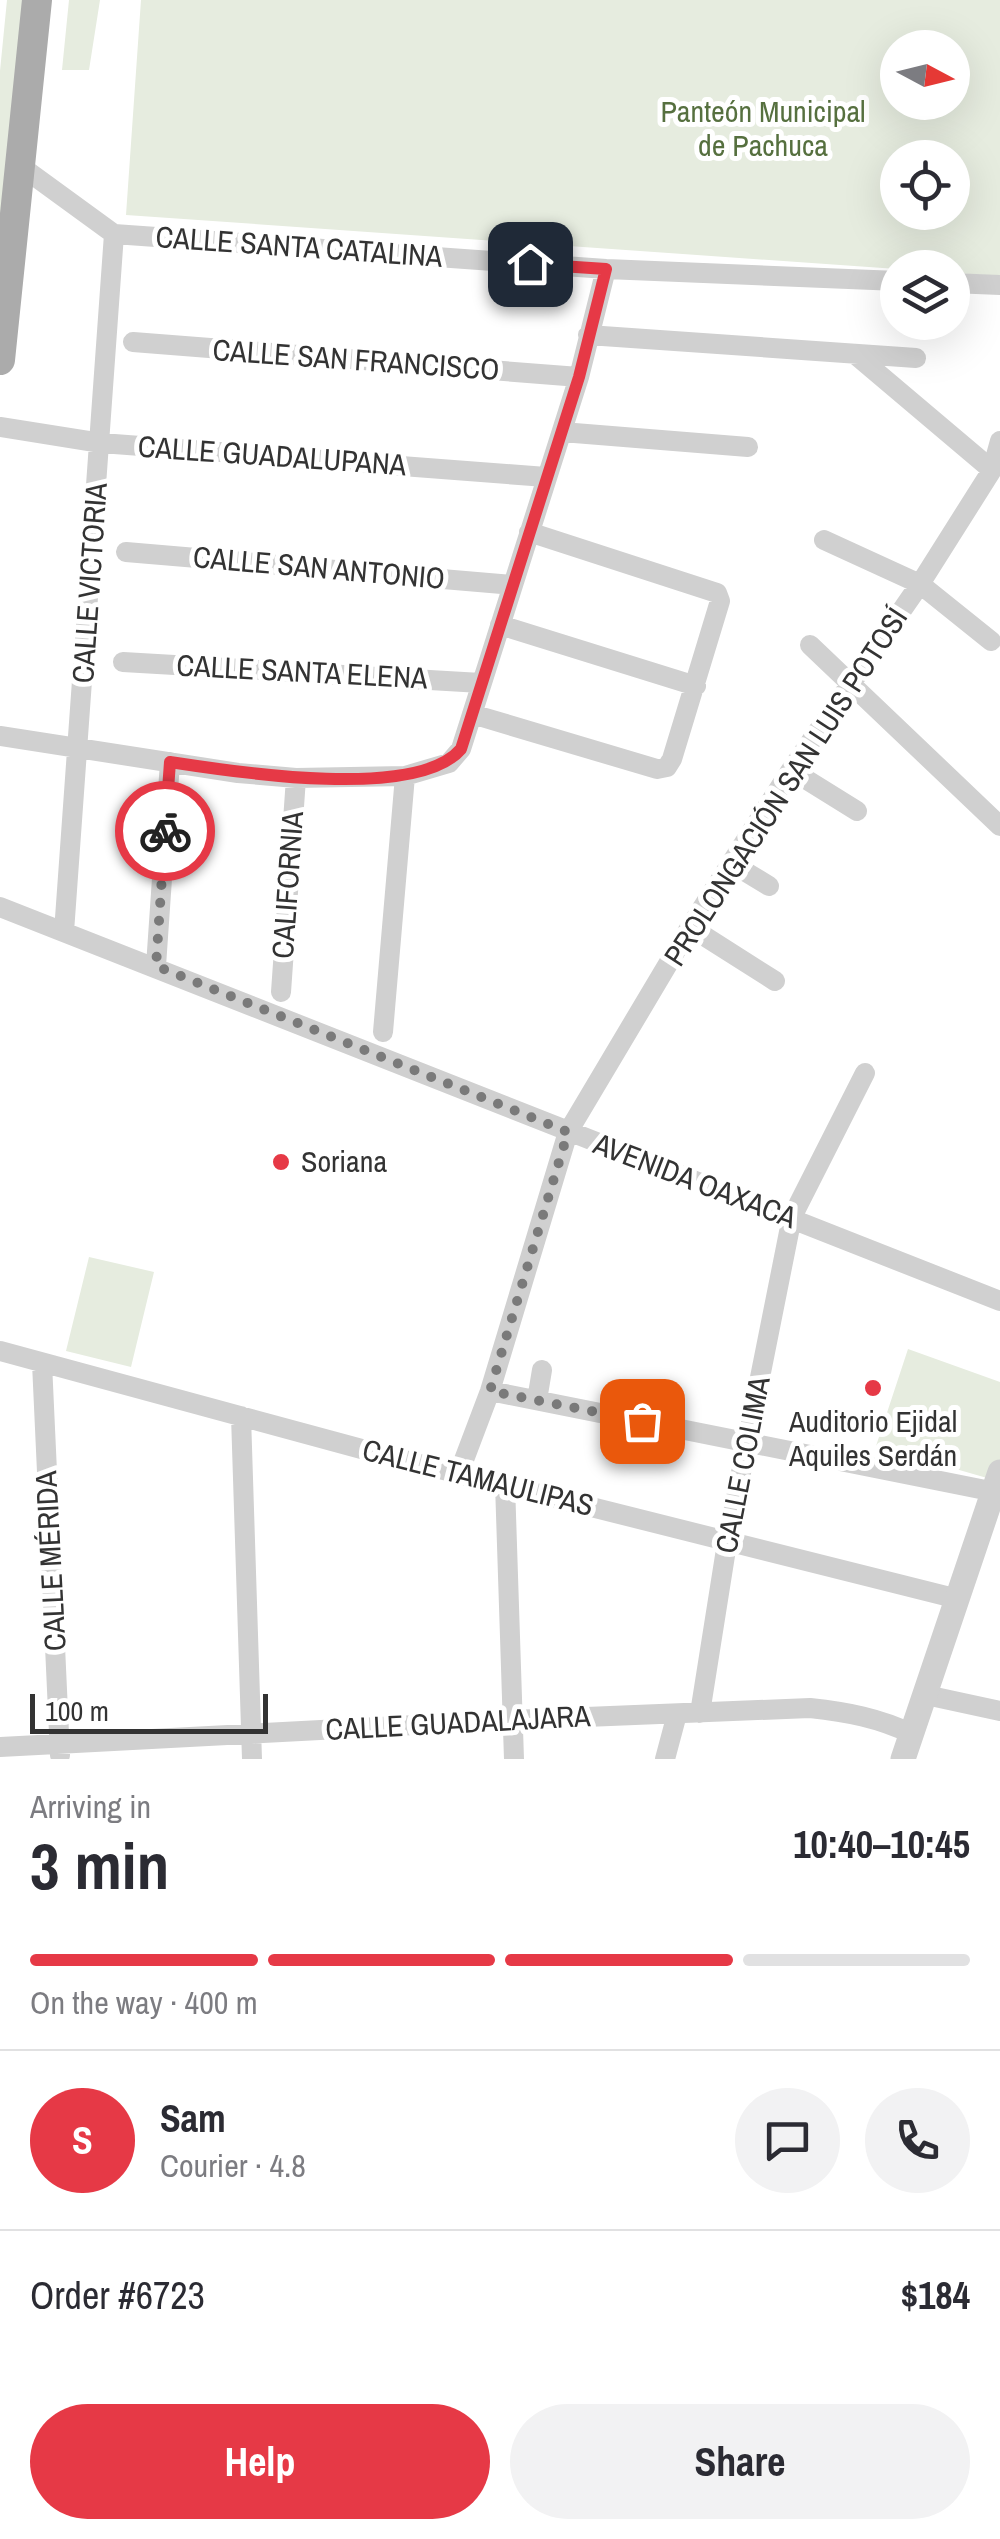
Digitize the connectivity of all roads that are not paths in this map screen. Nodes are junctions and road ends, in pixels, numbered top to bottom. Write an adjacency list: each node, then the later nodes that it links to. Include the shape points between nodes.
1 (36, 0): 2 (main road)
2 (22, 167): 3 (street, CALLE SANTA CATALINA); 12 (main road)
3 (114, 234): 4 (street, CALLE SANTA CATALINA); 17 (street, CALLE VICTORIA)
4 (606, 269): 5 (street, CALLE SANTA CATALINA); 8 (street)
5 (880, 280)
6 (970, 284): 7 (street)
7 (1000, 285)
8 (588, 335): 10 (street); 13 (street)
9 (132, 342): 13 (street, CALLE SAN FRANCISCO)
10 (856, 354): 11 (street); 19 (street)
11 (916, 358)
12 (0, 360)
13 (579, 377): 15 (street)
14 (0, 428): 17 (street, CALLE GUADALUPANA)
15 (562, 432): 18 (street); 20 (street)
16 (1000, 441): 19 (street, PROLONGACIÓN SAN LUIS POTOSÍ)
17 (101, 443): 20 (street, CALLE GUADALUPANA); 35 (street, CALLE VICTORIA)
18 (748, 447)
19 (992, 470): 25 (street, PROLONGACIÓN SAN LUIS POTOSÍ)
20 (546, 477): 21 (street)
21 (529, 532): 24 (street); 32 (street, via 717,593)
22 (824, 540): 25 (street)
23 (126, 552): 24 (street, CALLE SAN ANTONIO)
24 (513, 584): 26 (street)
25 (920, 584): 27 (street); 31 (street, PROLONGACIÓN SAN LUIS POTOSÍ)
26 (500, 625): 30 (street); 32 (street)
27 (991, 641)
28 (810, 645): 31 (street)
29 (123, 662): 30 (street, CALLE SANTA ELENA)
30 (481, 683): 33 (street)
31 (852, 685): 37 (street, PROLONGACIÓN SAN LUIS POTOSÍ); 41 (street)
32 (696, 686): 33 (street, via 667,768)
33 (472, 714): 38 (street, via 449,763)
34 (0, 736): 35 (street)
35 (77, 750): 36 (street); 46 (street, CALLE VICTORIA)
36 (170, 762): 39 (street); 47 (street)
37 (791, 770): 40 (street); 42 (street, PROLONGACIÓN SAN LUIS POTOSÍ)
38 (405, 776): 39 (street); 50 (street)
39 (296, 778): 49 (street, CALIFORNIA)
40 (857, 811)
41 (1000, 826)
42 (732, 863): 43 (street); 45 (street, PROLONGACIÓN SAN LUIS POTOSÍ)
43 (768, 886)
44 (0, 907): 46 (street, AVENIDA OAXACA)
45 (690, 927): 48 (street); 52 (street, PROLONGACIÓN SAN LUIS POTOSÍ)
46 (64, 932): 47 (street, AVENIDA OAXACA)
47 (156, 966): 52 (street, AVENIDA OAXACA)
48 (776, 982)
49 (281, 992)
50 (383, 1032)
51 (866, 1072): 53 (street, CALLE COLIMA)
52 (568, 1132): 53 (street, AVENIDA OAXACA); 58 (street, PROLONGACIÓN SAN LUIS POTOSÍ)
53 (792, 1217): 54 (street, AVENIDA OAXACA); 61 (street, CALLE COLIMA)
54 (1000, 1300)
55 (0, 1351): 56 (street, CALLE TAMAULIPAS)
56 (42, 1363): 60 (street, CALLE TAMAULIPAS); 75 (street, CALLE MÉRIDA)
57 (542, 1370): 59 (street)
58 (490, 1391): 59 (street); 62 (street, PROLONGACIÓN SAN LUIS POTOSÍ)
59 (537, 1400): 61 (street)
60 (241, 1416): 62 (street, CALLE TAMAULIPAS); 72 (street)
61 (746, 1442): 64 (street); 65 (street, CALLE COLIMA)
62 (459, 1472): 63 (street, CALLE TAMAULIPAS)
63 (505, 1484): 65 (street, CALLE TAMAULIPAS); 71 (street)
64 (998, 1486): 66 (street)
65 (728, 1543): 66 (street, CALLE TAMAULIPAS); 69 (street, CALLE COLIMA)
66 (958, 1599): 67 (street)
67 (926, 1695): 68 (street); 73 (street)
68 (1000, 1712)
69 (700, 1713): 70 (street, CALLE GUADALAJARA); 73 (street, CALLE GUADALAJARA, via 810,1708 888,1722)
70 (678, 1714): 71 (street, CALLE GUADALAJARA); 78 (street)
71 (512, 1720): 72 (street, CALLE GUADALAJARA); 77 (street)
72 (251, 1733): 75 (street, CALLE GUADALAJARA); 76 (street)
73 (912, 1734): 79 (street)
74 (0, 1747): 75 (street, CALLE GUADALAJARA)
75 (60, 1752)
76 (252, 1759)
77 (514, 1759)
78 (664, 1759)
79 (903, 1759)

